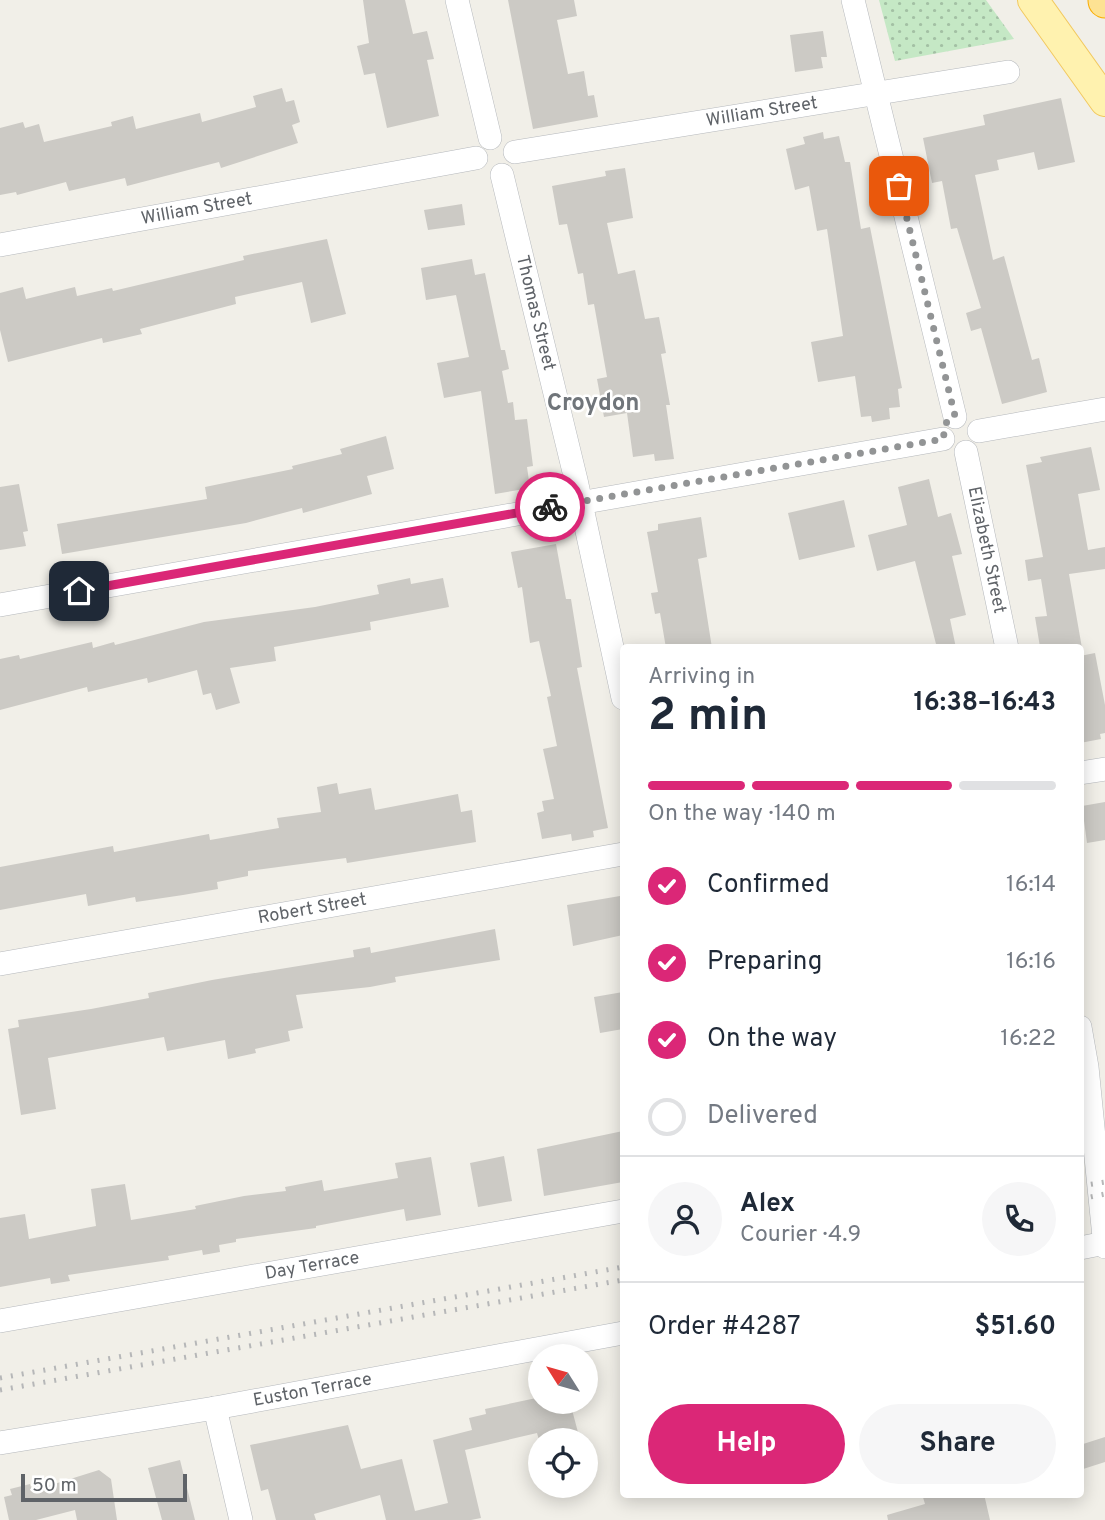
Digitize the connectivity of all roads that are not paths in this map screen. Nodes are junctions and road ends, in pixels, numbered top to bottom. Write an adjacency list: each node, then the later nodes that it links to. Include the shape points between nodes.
1 (457, 0): 7 (street)
2 (853, 0): 5 (street)
3 (1033, 0): 6 (main road)
4 (1008, 72): 5 (street, William Street)
5 (876, 92): 8 (street, William Street); 13 (street)
6 (1105, 101)
7 (490, 138): 8 (street, via 508,141); 9 (street, via 481,144)
8 (515, 152): 10 (street, via 512,168)
9 (476, 158): 10 (street, via 488,174); 11 (street, William Street)
10 (502, 175): 17 (street, Thomas Street)
11 (0, 245)
12 (1105, 410): 14 (street)
13 (955, 416): 14 (street, via 969,417); 15 (street, via 946,423)
14 (979, 432): 16 (street, via 978,441)
15 (943, 439): 16 (street, via 948,448); 17 (street)
16 (965, 452): 19 (street, Elizabeth Street)
17 (581, 502): 18 (street); 20 (street, Thomas Street)
18 (0, 605)
19 (1006, 644)
20 (620, 684)
21 (1105, 769): 22 (street)
22 (1084, 772)
23 (620, 855): 24 (street, Robert Street)
24 (0, 964)
25 (1084, 1072): 26 (street)
26 (1099, 1127): 28 (street)
27 (620, 1212): 30 (street, Day Terrace)
28 (1105, 1245): 29 (street)
29 (1084, 1248)
30 (0, 1321)
31 (620, 1334): 32 (street, Euston Terrace)
32 (215, 1408): 33 (street, Euston Terrace); 34 (street)
33 (0, 1443)
34 (241, 1520)

